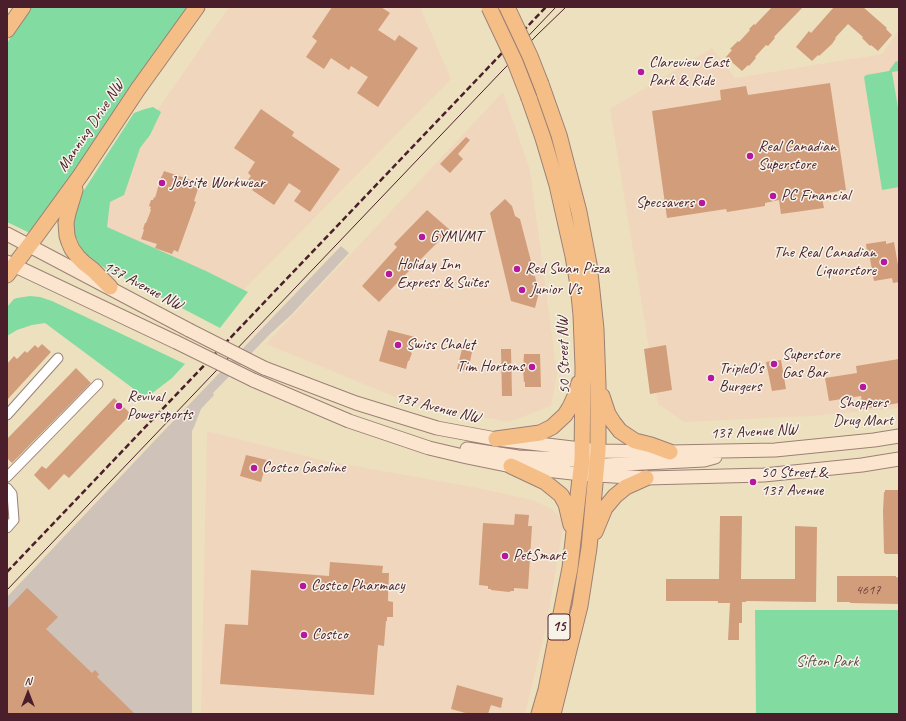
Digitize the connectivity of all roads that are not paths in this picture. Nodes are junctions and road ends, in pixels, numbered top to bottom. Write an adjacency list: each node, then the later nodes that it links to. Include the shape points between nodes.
1 (23, 7): 5 (main road)
2 (197, 7): 6 (main road, Manning Drive NW)
3 (489, 7): 12 (main road, 50 Street NW, bridge, via 529,98 557,185 578,285)
4 (507, 7): 14 (main road, 50 Street NW, bridge, via 541,84 559,135 571,181 589,264 596,329)
5 (7, 30)
6 (80, 176): 8 (main road, Manning Drive NW); 10 (main road, via 68,213 67,236 78,257)
7 (7, 234): 8 (main road, 137 Avenue NW)
8 (30, 245): 9 (main road, Manning Drive NW); 10 (main road, 137 Avenue NW)
9 (9, 267): 18 (main road, 137 Avenue NW, bridge, via 176,342 253,380 349,421)
10 (110, 287): 17 (main road, 137 Avenue NW, bridge, via 264,368 363,406 437,428)
11 (58, 358): 15 (street)
12 (583, 367): 17 (main road, via 570,407 552,428 540,433); 22 (main road, 50 Street NW)
13 (98, 384): 24 (street)
14 (598, 385): 20 (main road, via 608,414 620,431 635,441); 22 (main road, 50 Street NW)
15 (7, 415)
16 (899, 436): 19 (main road, 137 Avenue NW, via 775,450)
17 (496, 439): 22 (main road, 137 Avenue NW)
18 (429, 448): 22 (main road, via 456,448); 23 (main road, 137 Avenue NW)
19 (732, 451): 20 (main road, 137 Avenue NW); 22 (main road, via 704,460)
20 (670, 452): 22 (main road, 137 Avenue NW)
21 (899, 459): 25 (main road, 137 Avenue NW, via 764,475)
22 (589, 463): 23 (main road, 137 Avenue NW); 25 (main road, 137 Avenue NW); 28 (main road, 50 Street NW); 29 (main road, 50 Street NW)
23 (511, 466): 28 (main road, via 545,482 561,495 566,504)
24 (7, 477)
25 (646, 478): 29 (main road, via 620,491 606,506)
26 (7, 488): 27 (street, via 12,494 14,520)
27 (7, 528)
28 (574, 540): 30 (main road, 50 Street NW / 15, via 562,612)
29 (589, 548): 31 (main road, 50 Street NW / 15, via 580,606)
30 (539, 714)
31 (553, 714)

